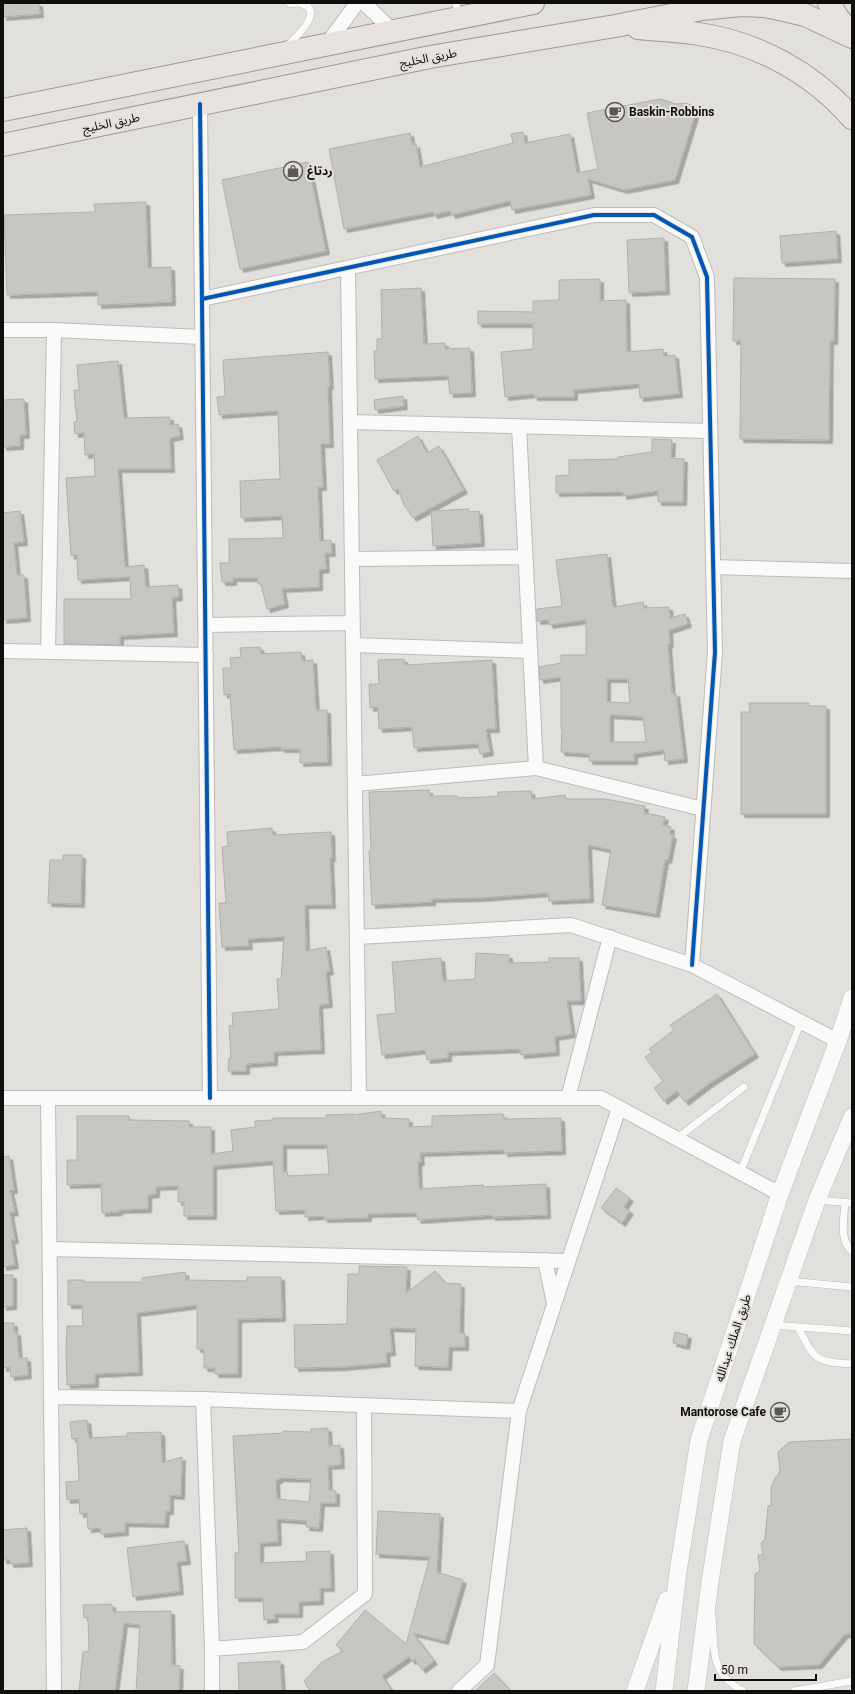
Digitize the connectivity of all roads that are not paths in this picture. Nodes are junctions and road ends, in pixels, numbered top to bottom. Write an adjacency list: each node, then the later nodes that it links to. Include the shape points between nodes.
1 (295, 3): 11 (lane, via 304,4 308,8 311,13 310,20)
2 (357, 3): 10 (street)
3 (364, 3): 8 (street)
4 (534, 3): 6 (main road)
5 (830, 3): 9 (main road)
6 (457, 10): 8 (main road)
7 (615, 26): 9 (main road, طريق الخليج, via 702,9 741,5 764,6 798,13); 12 (main road, طريق الخليج, via 430,57); 14 (main road, via 700,35 761,52 787,64 816,83)
8 (393, 31): 10 (main road)
9 (852, 36)
10 (327, 44): 11 (main road)
11 (280, 54): 13 (main road)
12 (200, 104): 15 (main road, طريق الخليج); 17 (street)
13 (3, 110)
14 (852, 118)
15 (3, 145)
16 (348, 268): 17 (street); 21 (street); 23 (street, via 594,215 654,215 692,237 707,277)
17 (202, 299): 20 (street)
18 (3, 330): 19 (street)
19 (54, 330): 20 (street); 33 (street)
20 (202, 337): 29 (street)
21 (350, 422): 22 (street); 25 (street)
22 (519, 426): 23 (street); 24 (street)
23 (710, 431): 26 (street)
24 (525, 557): 25 (street); 32 (street)
25 (352, 559): 28 (street)
26 (714, 567): 27 (street); 37 (street, via 715,652)
27 (852, 571)
28 (353, 623): 29 (street); 30 (street)
29 (205, 625): 34 (street)
30 (353, 645): 32 (street); 36 (street)
31 (3, 651): 33 (street)
32 (530, 651): 35 (street)
33 (48, 652): 34 (street)
34 (206, 655): 47 (street)
35 (536, 768): 36 (street); 37 (street)
36 (355, 784): 38 (street)
37 (703, 809): 40 (street)
38 (357, 937): 39 (street, via 571,925); 48 (street)
39 (610, 937): 40 (street); 49 (street)
40 (692, 965): 42 (street)
41 (852, 998): 43 (street, طريق الملك عبدالله)
42 (801, 1022): 43 (street); 53 (lane)
43 (838, 1041): 54 (street, طريق الملك عبدالله)
44 (744, 1088): 52 (lane)
45 (3, 1098): 46 (street)
46 (48, 1098): 47 (street); 57 (street)
47 (210, 1098): 48 (street)
48 (359, 1098): 49 (street)
49 (568, 1098): 50 (street, via 601,1098)
50 (619, 1108): 52 (street); 60 (street)
51 (852, 1117): 55 (street)
52 (676, 1139): 53 (street)
53 (740, 1173): 54 (street)
54 (780, 1194): 72 (street, طريق الملك عبدالله, via 699,1440)
55 (817, 1200): 56 (lane); 61 (street)
56 (849, 1203): 58 (lane, via 844,1233 846,1243)
57 (50, 1249): 59 (street); 68 (street)
58 (852, 1251)
59 (545, 1260): 60 (street); 63 (street)
60 (568, 1261): 63 (street)
61 (788, 1281): 62 (lane); 64 (street)
62 (852, 1287)
63 (554, 1303): 71 (street)
64 (773, 1325): 65 (lane); 73 (street, via 732,1441)
65 (798, 1327): 66 (lane); 67 (lane, via 817,1358 825,1362)
66 (852, 1331)
67 (852, 1364)
68 (52, 1397): 69 (street); 76 (street)
69 (203, 1399): 70 (street); 74 (street)
70 (364, 1405): 71 (street); 74 (street, via 366,1594 303,1642)
71 (519, 1411): 78 (street, via 487,1665)
72 (678, 1572): 79 (street); 80 (street, طريق الملك عبدالله)
73 (710, 1582): 81 (street); 82 (lane, via 716,1662 726,1680)
74 (212, 1649): 77 (street)
75 (852, 1681): 83 (lane)
76 (54, 1691)
77 (212, 1691)
78 (459, 1691)
79 (635, 1691)
80 (664, 1691)
81 (696, 1691)
82 (743, 1691)
83 (794, 1691)

